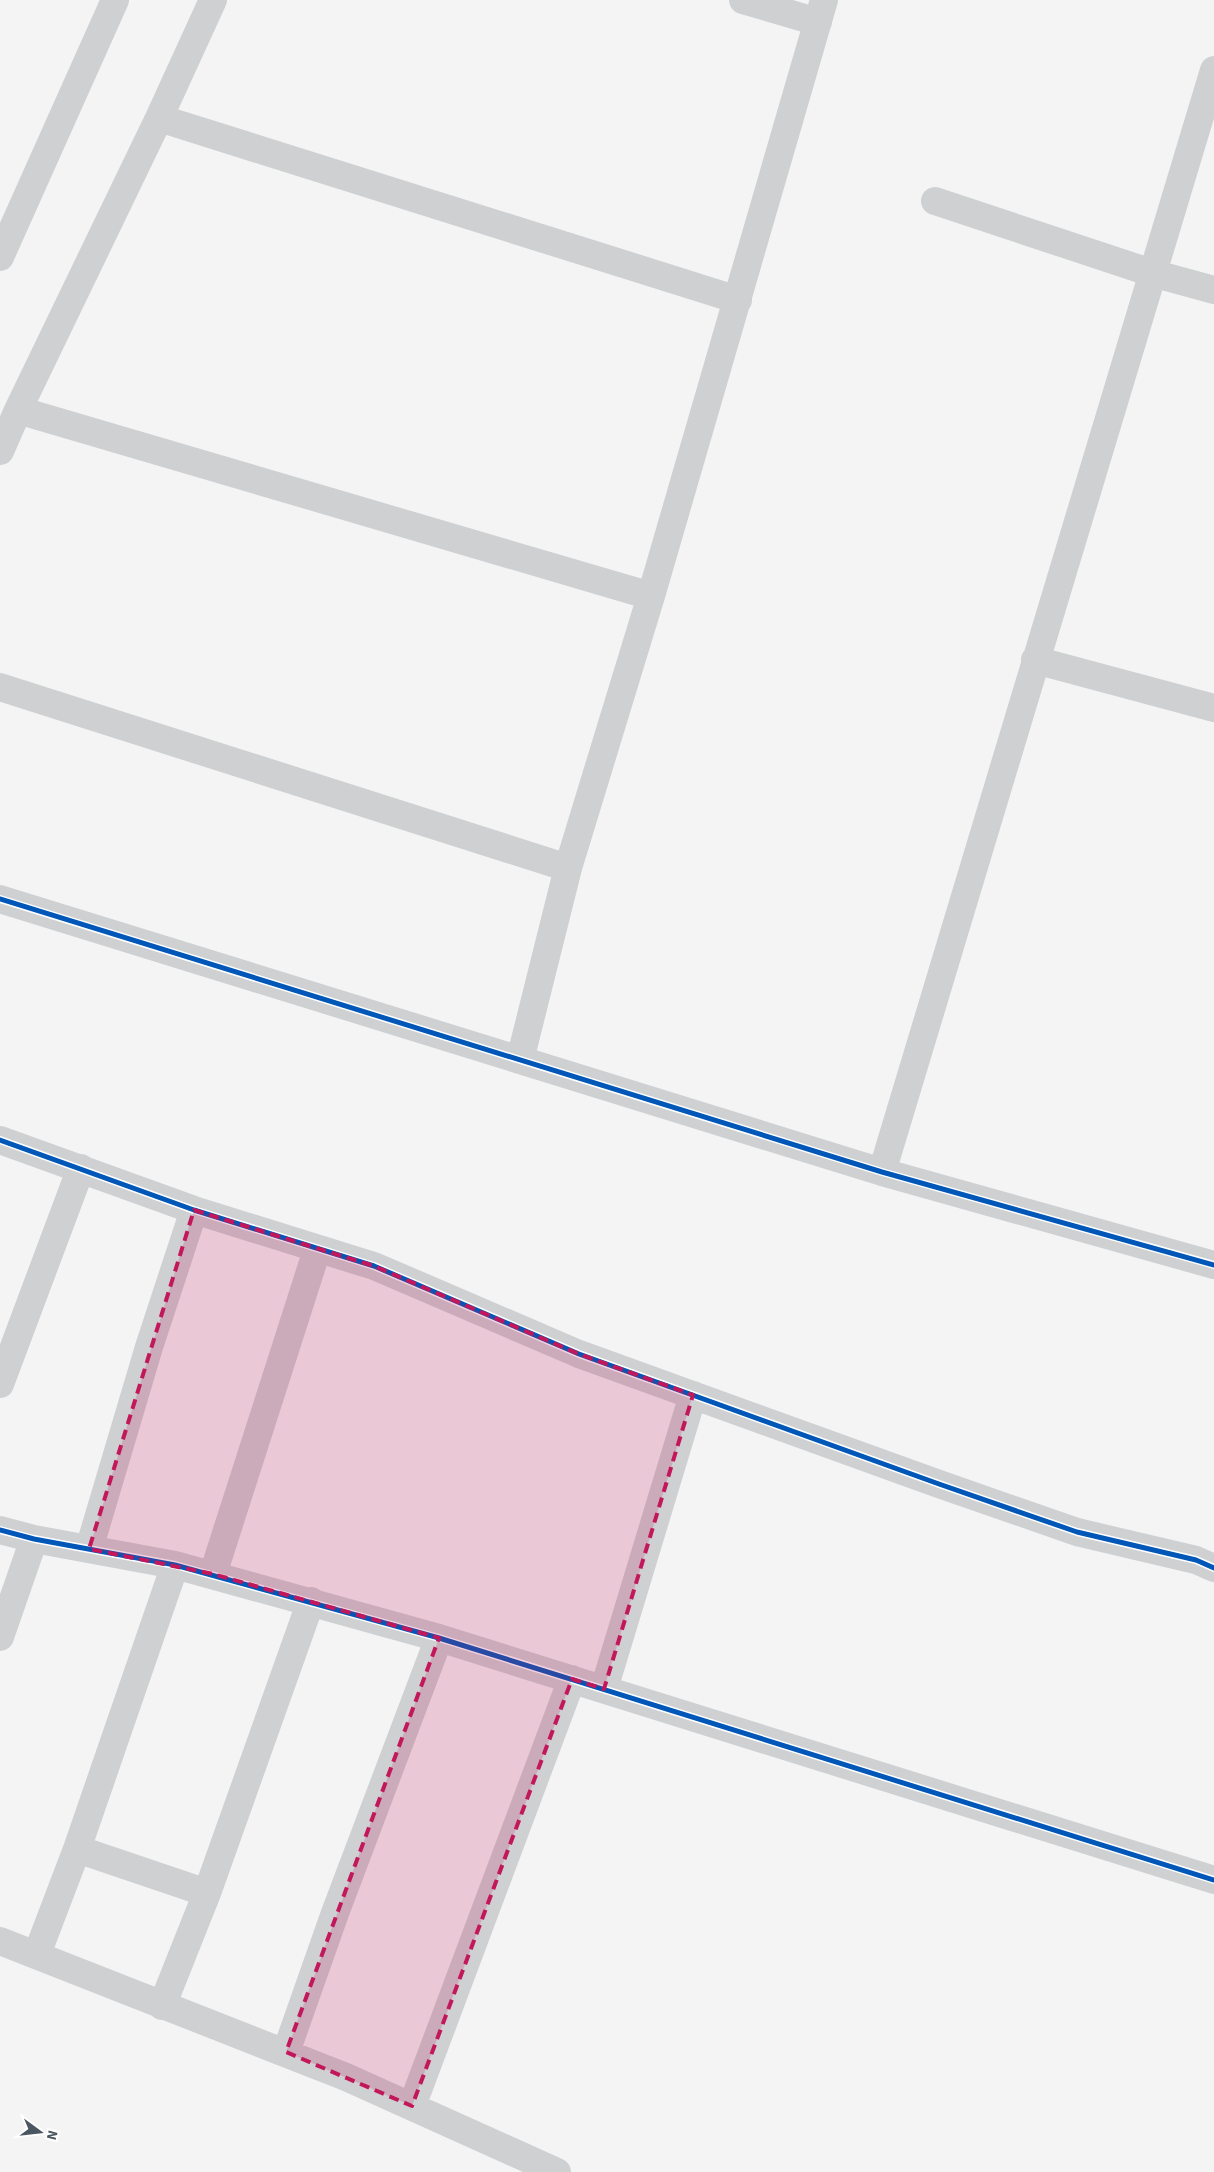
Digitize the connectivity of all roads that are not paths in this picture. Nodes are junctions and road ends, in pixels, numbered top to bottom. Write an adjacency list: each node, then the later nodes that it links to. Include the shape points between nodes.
1 (115, 0): 8 (street)
2 (213, 0): 6 (street)
3 (743, 0): 4 (street)
4 (821, 11): 11 (street)
5 (1214, 70): 9 (street)
6 (159, 118): 11 (street); 12 (street)
7 (935, 201): 9 (street)
8 (3, 244)
9 (1152, 273): 10 (street); 15 (street)
10 (1214, 290)
11 (738, 300): 14 (street)
12 (18, 410): 13 (street); 14 (street)
13 (0, 451)
14 (651, 596): 18 (street)
15 (1035, 660): 17 (street); 23 (street)
16 (0, 687): 18 (street)
17 (1214, 708)
18 (568, 868): 20 (street)
19 (0, 899): 20 (street)
20 (520, 1060): 23 (street)
21 (0, 1140): 22 (street)
22 (81, 1168): 24 (street); 27 (street)
23 (882, 1172): 26 (street)
24 (194, 1210): 25 (street); 31 (street)
25 (318, 1250): 28 (street, via 374,1266 579,1354); 34 (street)
26 (1214, 1264)
27 (0, 1384)
28 (693, 1396): 33 (street, via 1077,1532 1196,1560); 39 (street)
29 (0, 1530): 30 (street)
30 (34, 1539): 31 (street); 36 (street)
31 (89, 1549): 32 (street)
32 (175, 1565): 34 (street); 40 (street)
33 (1214, 1568)
34 (212, 1574): 35 (street)
35 (311, 1601): 37 (street); 42 (street)
36 (0, 1637)
37 (439, 1638): 38 (street); 46 (street)
38 (572, 1679): 39 (street); 47 (street)
39 (604, 1689): 41 (street)
40 (77, 1849): 42 (street); 44 (street)
41 (1214, 1880)
42 (207, 1894): 45 (street)
43 (0, 1941): 44 (street)
44 (37, 1954): 45 (street)
45 (162, 2006): 46 (street)
46 (286, 2052): 47 (street)
47 (412, 2106): 48 (street)
48 (557, 2172)

